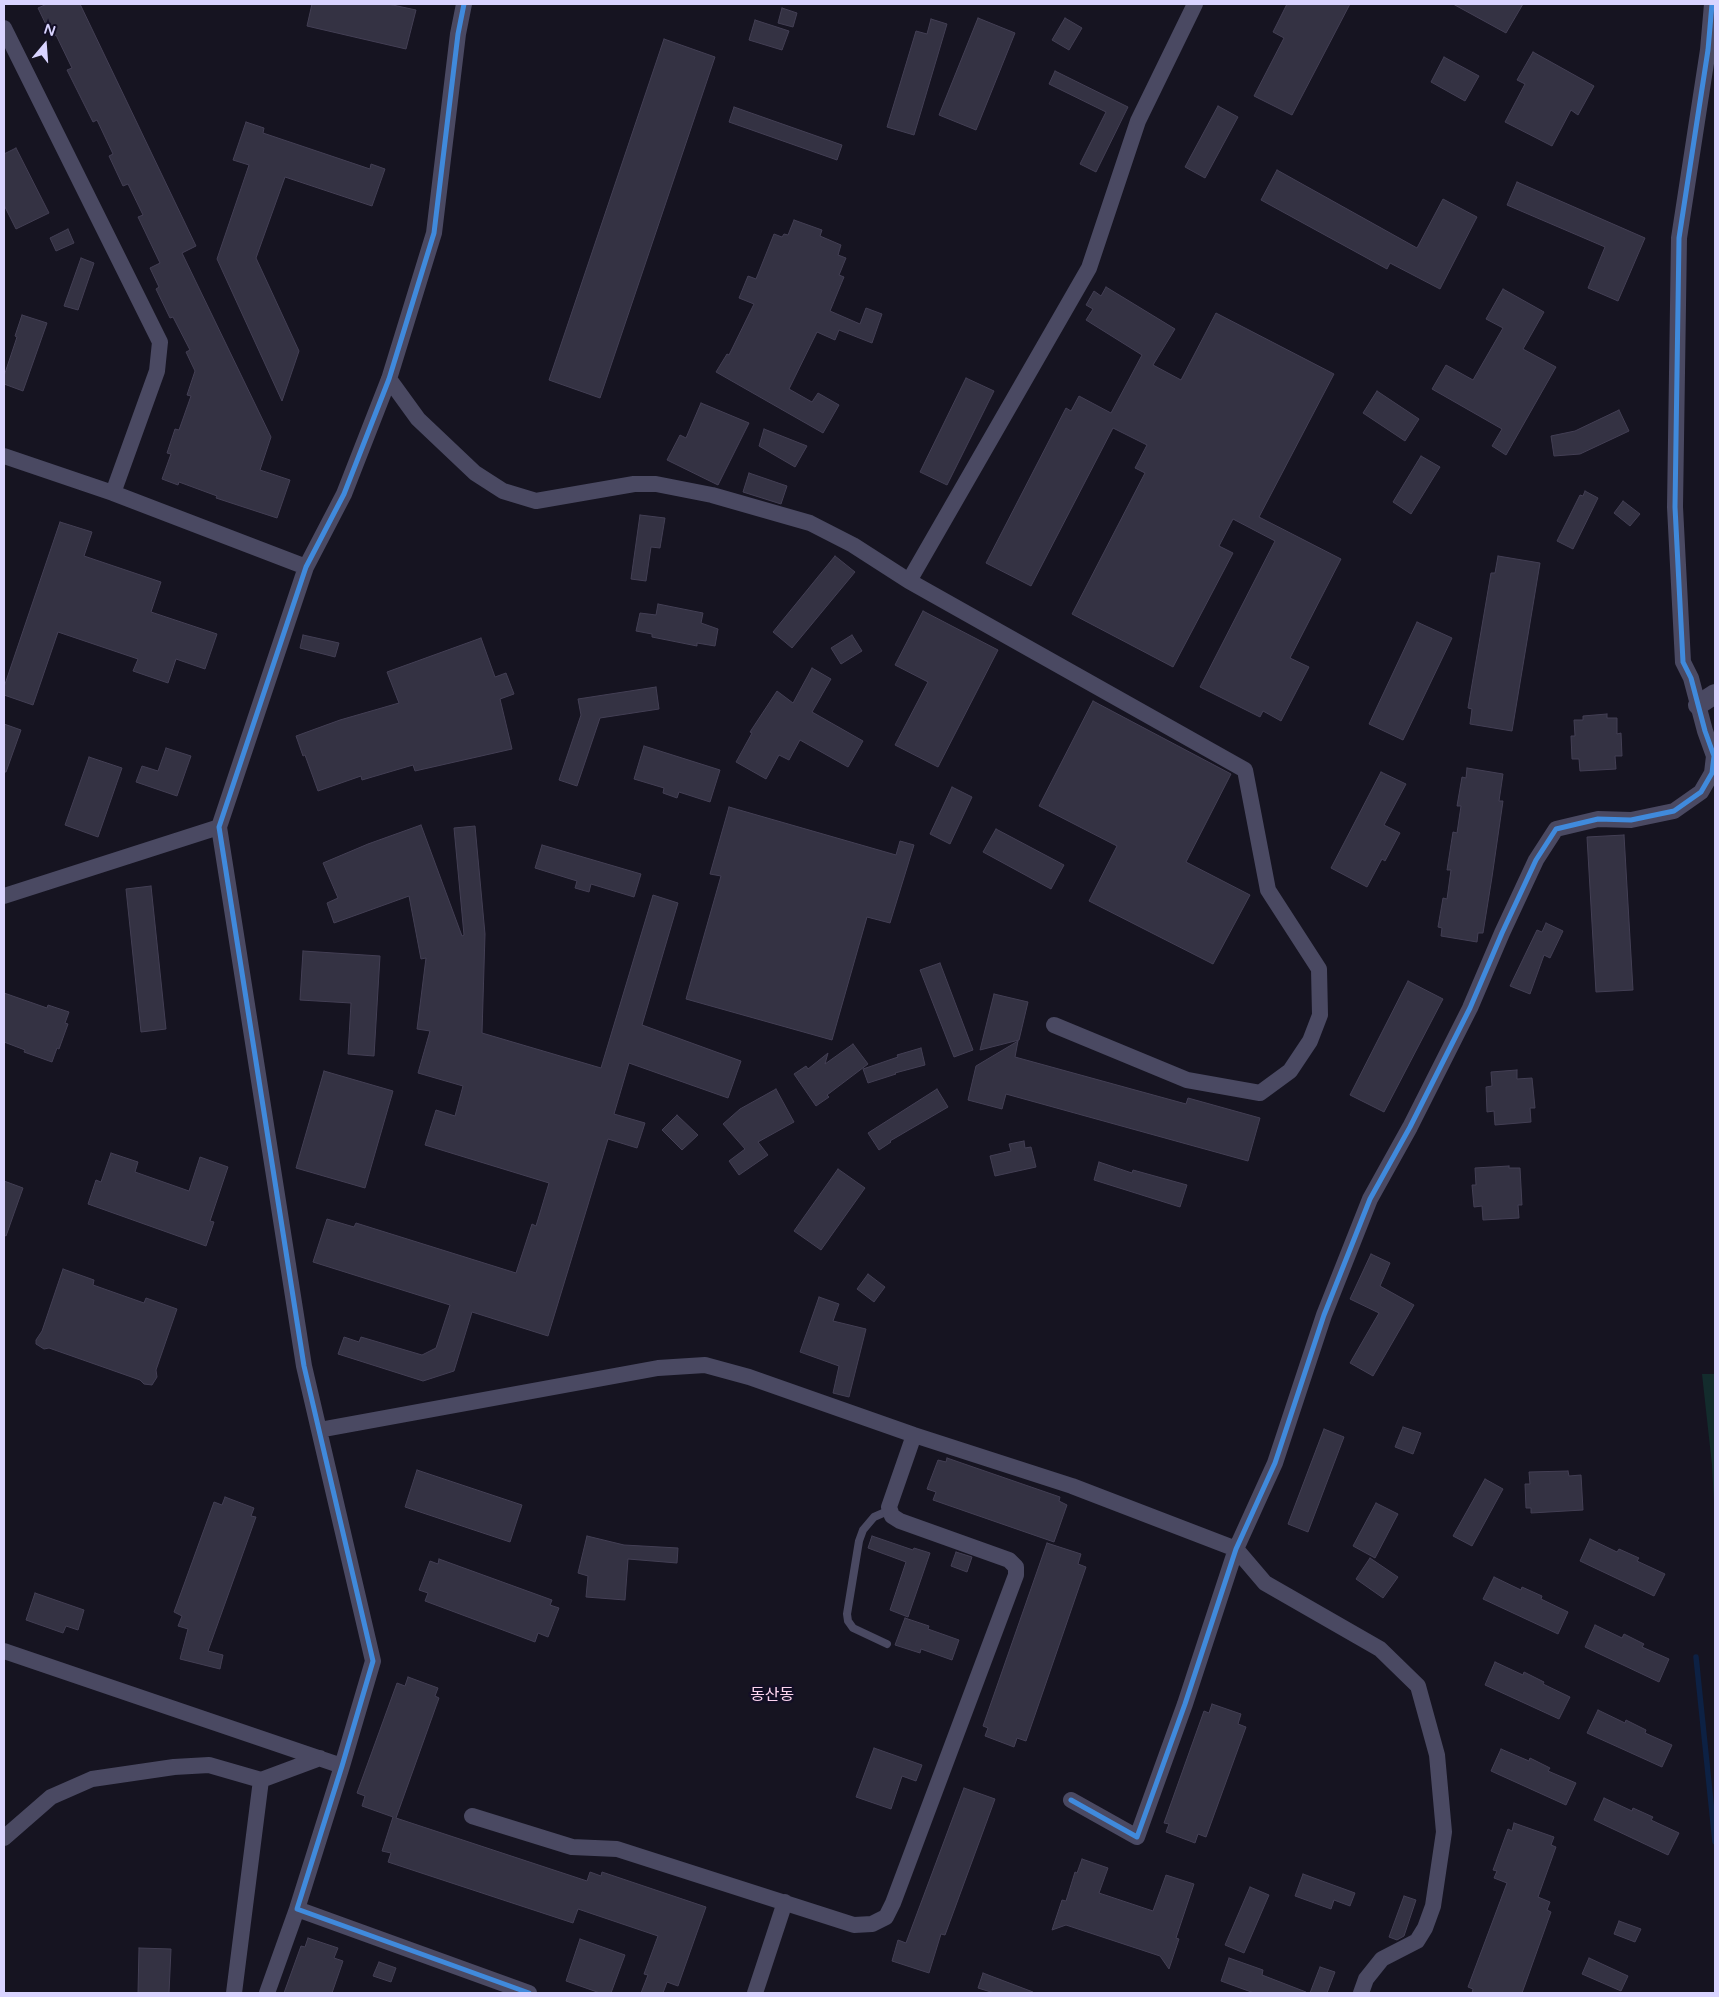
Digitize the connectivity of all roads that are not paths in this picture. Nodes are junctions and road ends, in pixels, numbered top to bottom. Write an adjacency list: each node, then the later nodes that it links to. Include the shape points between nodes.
1 (464, 4): 5 (street, via 434,233)
2 (1195, 4): 9 (street, via 1138,121 1089,268)
3 (1712, 4): 11 (street, via 1680,238 1678,298 1675,507 1679,618 1683,662)
4 (4, 28): 7 (street, via 160,342 157,371)
5 (389, 379): 8 (street, via 344,494); 9 (street, via 418,419 475,473 504,491 536,501 634,484 656,484 712,495 810,523 853,544)
6 (4, 456): 7 (street)
7 (113, 493): 8 (street)
8 (306, 567): 12 (street)
9 (908, 581): 14 (street, via 1245,770 1268,890 1319,969 1320,1015 1310,1041 1290,1071 1260,1093 1187,1080)
10 (1715, 694): 11 (street)
11 (1698, 705): 18 (street, via 1714,756 1712,773 1701,792 1674,811 1631,820 1598,819 1556,829 1536,860 1470,1008 1370,1199 1324,1315 1275,1463)
12 (219, 827): 13 (street); 15 (street, via 304,1366)
13 (4, 896)
14 (1054, 1025)
15 (319, 1430): 16 (street, via 658,1368 705,1365 749,1377); 22 (street, via 373,1661)
16 (914, 1435): 17 (street); 18 (street, via 1072,1486)
17 (890, 1510): 19 (lane, via 874,1517 863,1530 847,1614 853,1628); 27 (street, via 892,1516 900,1521 1009,1560 1016,1567 1016,1575 886,1917 872,1924 854,1925)
18 (1236, 1549): 24 (street, via 1137,1837); 33 (street, via 1264,1583 1380,1649 1418,1686 1437,1756 1444,1832 1434,1906 1417,1941 1382,1960 1366,1979)
19 (887, 1644)
20 (4, 1651): 21 (street)
21 (320, 1758): 22 (street); 23 (street)
22 (342, 1766): 28 (street)
23 (261, 1780): 26 (street, via 209,1765 92,1779 51,1797); 29 (street)
24 (1071, 1800)
25 (472, 1816): 27 (street, via 572,1847 618,1849)
26 (4, 1838)
27 (785, 1902): 32 (street)
28 (297, 1909): 30 (street); 31 (street)
29 (234, 1993)
30 (267, 1993)
31 (529, 1993)
32 (754, 1993)
33 (1361, 1993)

